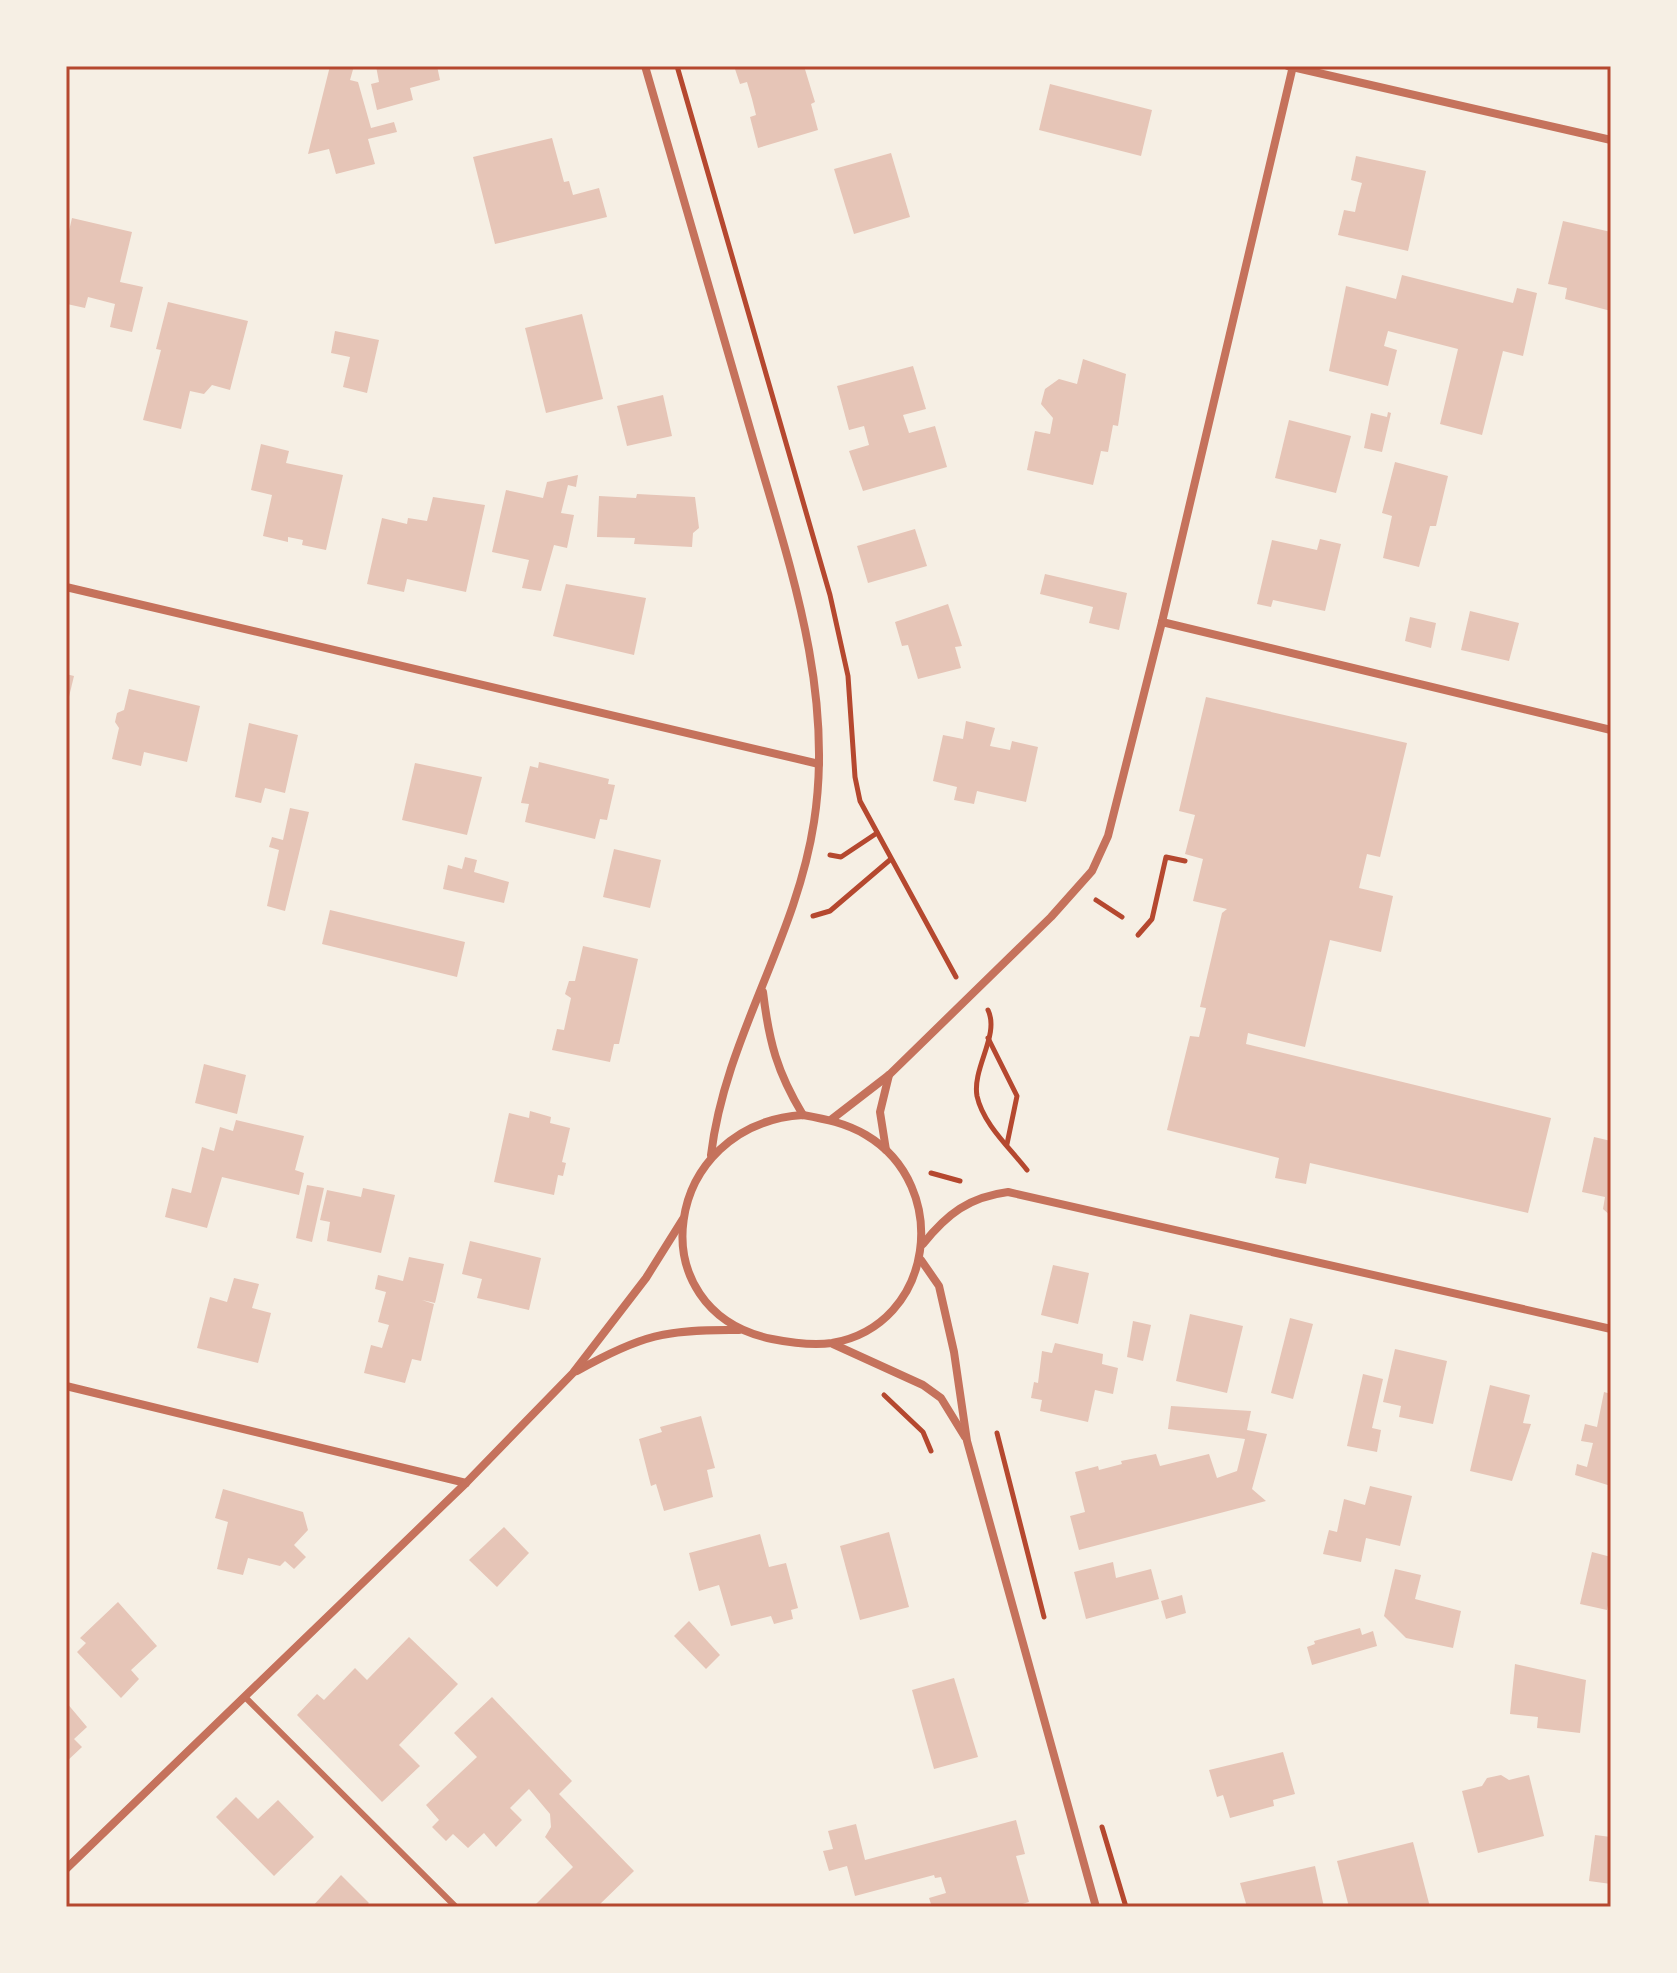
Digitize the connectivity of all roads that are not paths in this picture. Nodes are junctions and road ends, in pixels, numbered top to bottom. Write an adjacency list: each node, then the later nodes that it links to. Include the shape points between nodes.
1 (645, 66): 7 (street, via 804,622)
2 (1291, 66): 3 (street); 5 (street)
3 (1611, 140)
4 (66, 587): 7 (street)
5 (1162, 622): 6 (street); 9 (street, via 1108,836 1092,871)
6 (1611, 730)
7 (819, 764): 8 (street, via 814,821 794,912)
8 (762, 990): 10 (street, via 770,1049); 13 (street, via 732,1060)
9 (889, 1075): 11 (street); 12 (street, via 880,1112)
10 (803, 1115): 11 (street); 13 (street, via 754,1125)
11 (832, 1119): 12 (street)
12 (886, 1151): 15 (street, via 906,1177 918,1208)
13 (711, 1155): 14 (street, via 693,1184)
14 (683, 1219): 18 (street, via 693,1279 703,1299); 20 (street, via 646,1278)
15 (923, 1244): 16 (street); 17 (street, via 959,1206 1008,1192)
16 (921, 1260): 19 (street, via 889,1314 855,1337); 22 (street, via 939,1286)
17 (1611, 1329)
18 (740, 1330): 19 (street, via 785,1342); 20 (street, via 675,1330 644,1337)
19 (832, 1343): 22 (street, via 941,1398)
20 (573, 1373): 23 (street)
21 (66, 1386): 23 (street)
22 (967, 1441): 27 (street)
23 (466, 1483): 24 (street)
24 (245, 1697): 25 (street); 26 (lane)
25 (66, 1869)
26 (456, 1907)
27 (1096, 1907)

